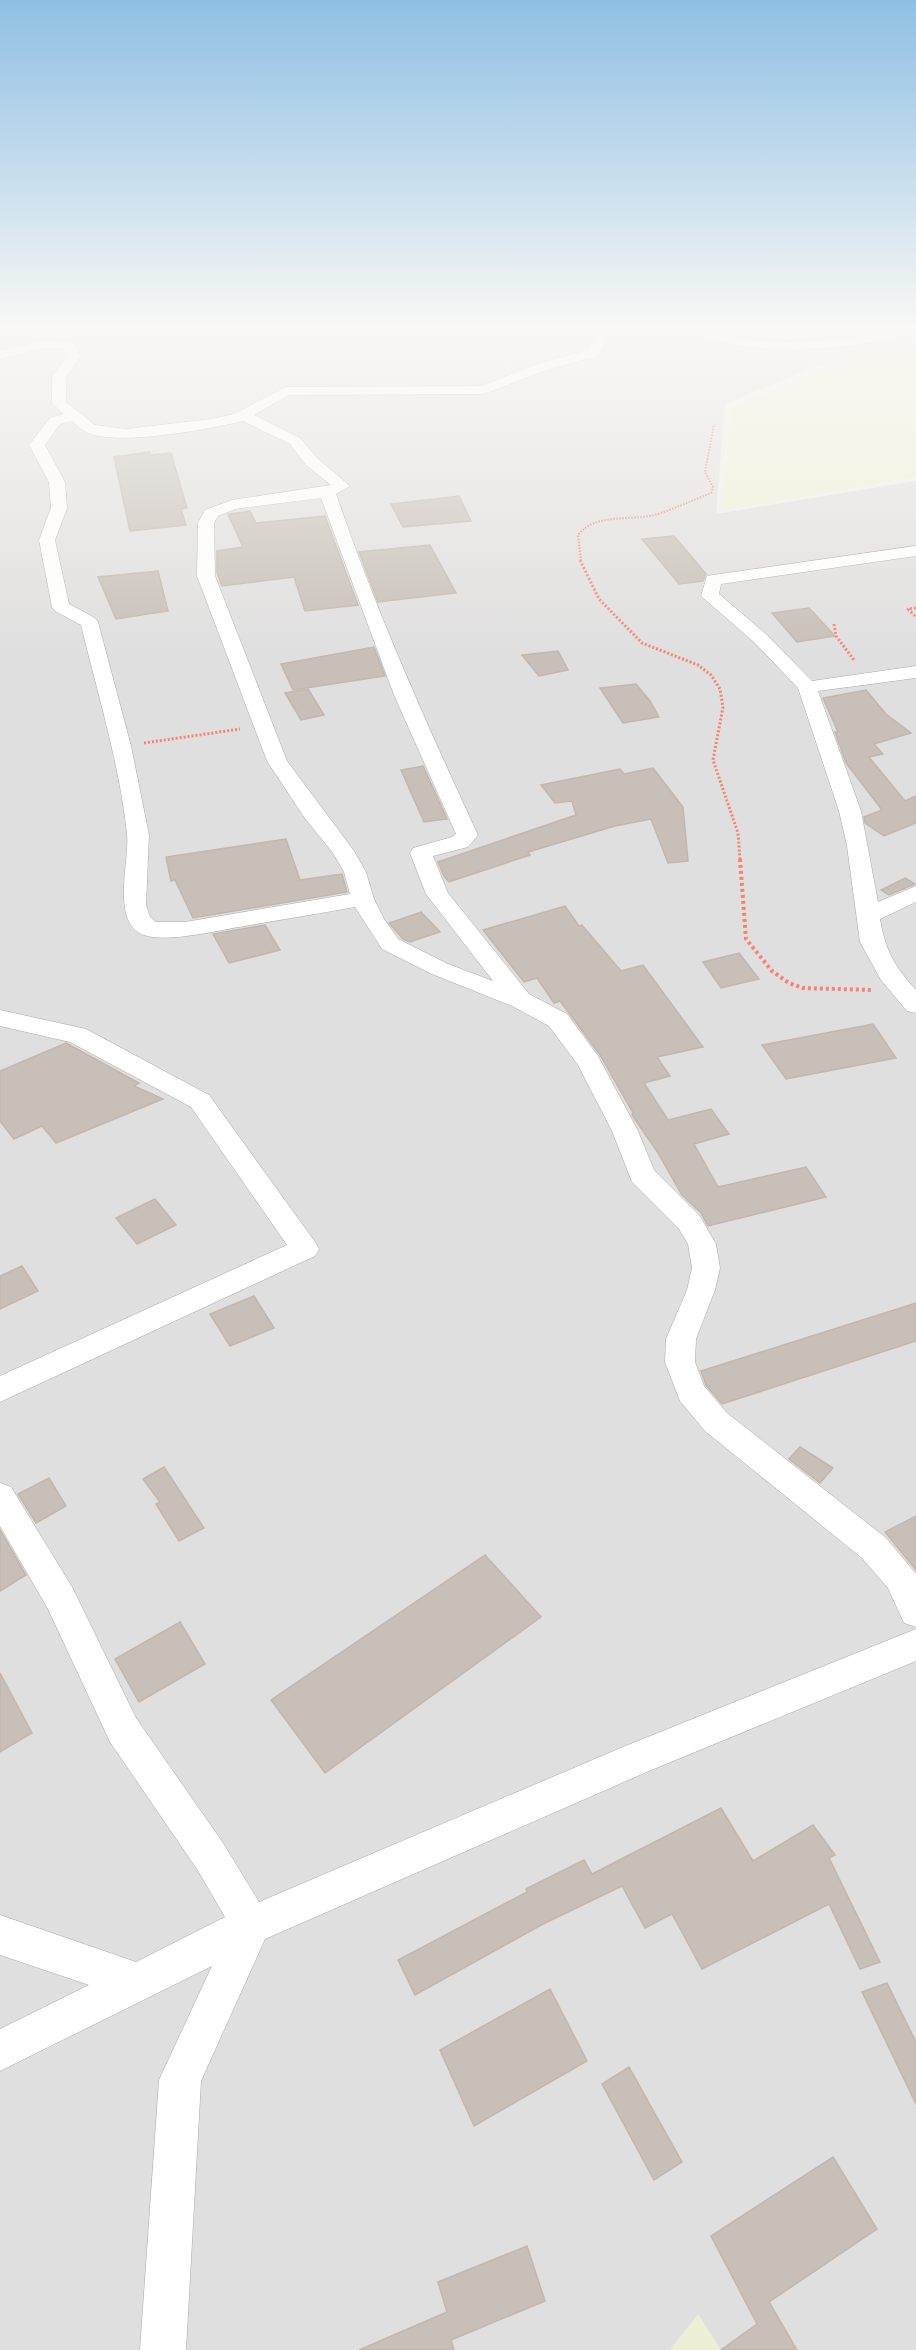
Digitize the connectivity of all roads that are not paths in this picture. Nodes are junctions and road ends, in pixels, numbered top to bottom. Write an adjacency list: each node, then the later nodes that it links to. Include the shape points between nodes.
1 (43, 437): 8 (street, via 37,444 57,482 59,508 46,540 61,607 89,622 121,746 138,835 135,905 139,920 150,929 184,929)
2 (286, 437): 3 (street, via 295,441 310,462 342,486)
3 (327, 492): 8 (street, via 232,505 211,513 206,523 206,576 277,760 343,851); 10 (street, via 404,695 467,835 460,842 421,853 437,894)
4 (916, 551): 6 (street, via 713,580 710,596 752,629)
5 (916, 672): 6 (street)
6 (807, 687): 9 (street, via 850,811)
7 (916, 893): 9 (street)
8 (363, 899): 10 (street, via 390,944 440,969)
9 (867, 916): 11 (street, via 872,942 889,975)
10 (521, 1000): 15 (street, via 558,1020 589,1062 625,1131 642,1175 689,1222 702,1244 706,1268 681,1339 680,1362 691,1392 716,1422 889,1562 912,1597)
11 (913, 1002)
12 (0, 1018): 13 (street, via 77,1035 200,1101 305,1249)
13 (0, 1390)
14 (0, 1497): 17 (street, via 60,1598 123,1730 210,1856)
15 (916, 1612)
16 (916, 1645): 17 (street, via 636,1759)
17 (251, 1925): 19 (street); 21 (street, via 180,2080)
18 (0, 1935): 19 (street)
19 (137, 1982): 20 (street)
20 (0, 2051)
21 (163, 2350)

